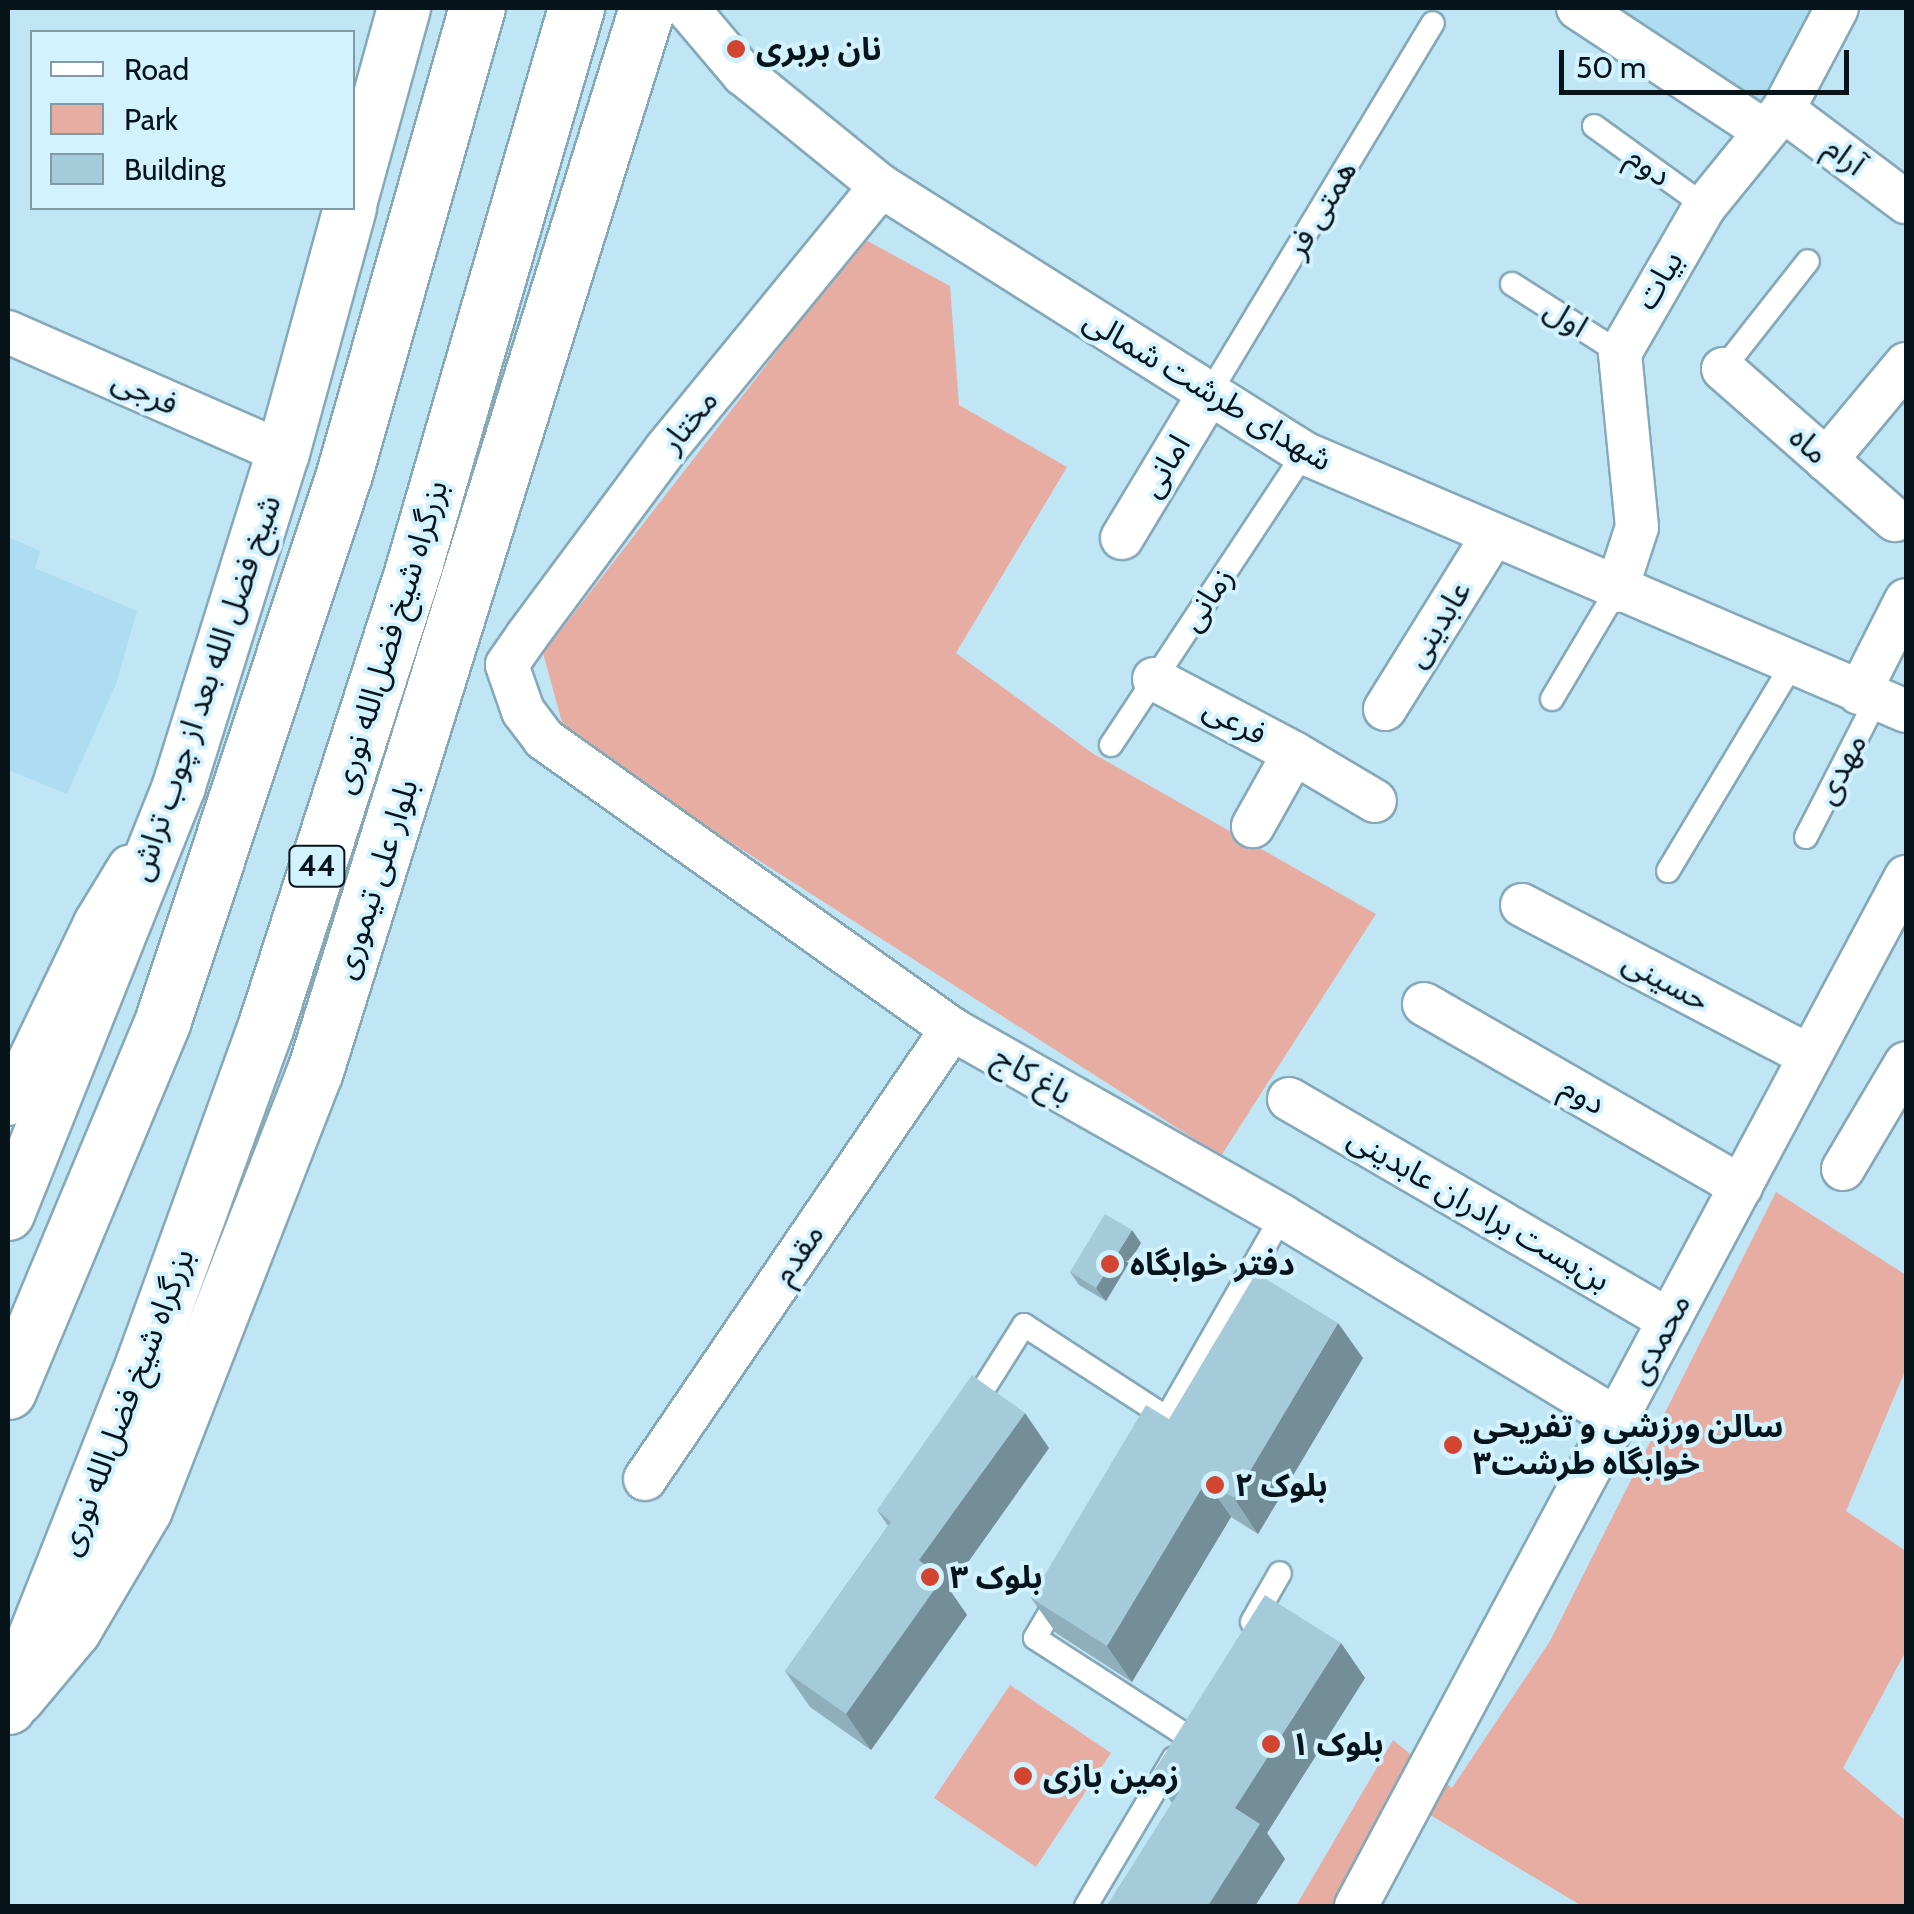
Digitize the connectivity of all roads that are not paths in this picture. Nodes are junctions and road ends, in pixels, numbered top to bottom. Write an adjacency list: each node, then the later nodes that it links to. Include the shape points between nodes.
1 (404, 8): 11 (street)
2 (477, 8): 57 (main road, via 344,474 163,1020)
3 (576, 8): 66 (main road, بزرگراه شیخ فضل‌الله نوری / 44, via 414,566 266,1025 144,1362)
4 (647, 8): 66 (main road, بلوار علی تیموری, via 308,1089 144,1508 73,1630)
5 (687, 8): 12 (street, شهدای طرشت شمالی, via 742,74)
6 (1578, 8): 9 (street, آرام)
7 (1837, 8): 9 (street, بیات)
8 (1433, 23): 22 (lane, همتی فر)
9 (1773, 120): 13 (street, آرام); 14 (street, بیات)
10 (1594, 126): 14 (lane, دوم)
11 (355, 186)
12 (882, 186): 22 (street, شهدای طرشت شمالی); 31 (street, مختار, via 654,464)
13 (1903, 192)
14 (1704, 206): 19 (street, بیات)
15 (349, 210): 23 (street, شیخ فضل الله بعد از چوب تراش)
16 (1808, 261): 21 (lane)
17 (1512, 284): 19 (lane, اول)
18 (8, 332): 23 (street, فرجی)
19 (1620, 353): 29 (street, via 1638,528)
20 (1906, 364): 25 (street)
21 (1723, 370): 25 (street, ماه)
22 (1209, 394): 24 (street, شهدای طرشت شمالی); 27 (street, امانی)
23 (283, 453): 39 (street, شیخ فضل الله بعد از چوب تراش)
24 (1304, 453): 28 (street, شهدای طرشت شمالی); 33 (lane, زمانی)
25 (1826, 460): 26 (street, ماه)
26 (1895, 520)
27 (1122, 538)
28 (1491, 539): 29 (street, شهدای طرشت شمالی); 36 (street, عابدینی)
29 (1616, 591): 32 (street, شهدای طرشت شمالی); 34 (lane)
30 (1906, 600): 35 (street)
31 (507, 665): 47 (street, باغ کاج, via 523,711 544,739)
32 (1792, 665): 35 (street, شهدای طرشت شمالی); 43 (lane)
33 (1154, 678): 37 (lane, زمانی); 38 (street, فرعی)
34 (1552, 699)
35 (1881, 702): 42 (lane, مهدی)
36 (1385, 710)
37 (1111, 745)
38 (1294, 752): 40 (street); 41 (street, فرعی)
39 (179, 786): 51 (street, via 95,922); 54 (street, شیخ فضل الله بعد از چوب تراش)
40 (1376, 801)
41 (1252, 826)
42 (1806, 837)
43 (1668, 871)
44 (1906, 876): 48 (street, محمدی)
45 (1522, 905): 48 (street, حسینی)
46 (1424, 1004): 53 (street, دوم)
47 (952, 1028): 55 (street, باغ کاج); 62 (street, مقدم)
48 (1810, 1056): 53 (street, محمدی)
49 (1906, 1063): 52 (street)
50 (1289, 1099): 56 (street, بن‌بست برادران عابدینی)
51 (8, 1104)
52 (1843, 1169)
53 (1741, 1186): 56 (street, محمدی)
54 (8, 1214)
55 (1282, 1216): 58 (lane); 59 (street, باغ کاج)
56 (1669, 1320): 59 (street, محمدی)
57 (8, 1391)
58 (1167, 1418): 60 (lane, via 1024,1326); 61 (lane)
59 (1617, 1418): 68 (street, محمدی)
60 (952, 1440)
61 (1136, 1469)
62 (645, 1479)
63 (1076, 1570): 67 (lane, via 1035,1638 1192,1728)
64 (1280, 1573): 65 (lane)
65 (1243, 1638)
66 (8, 1707)
67 (1086, 1906)
68 (1356, 1906)

